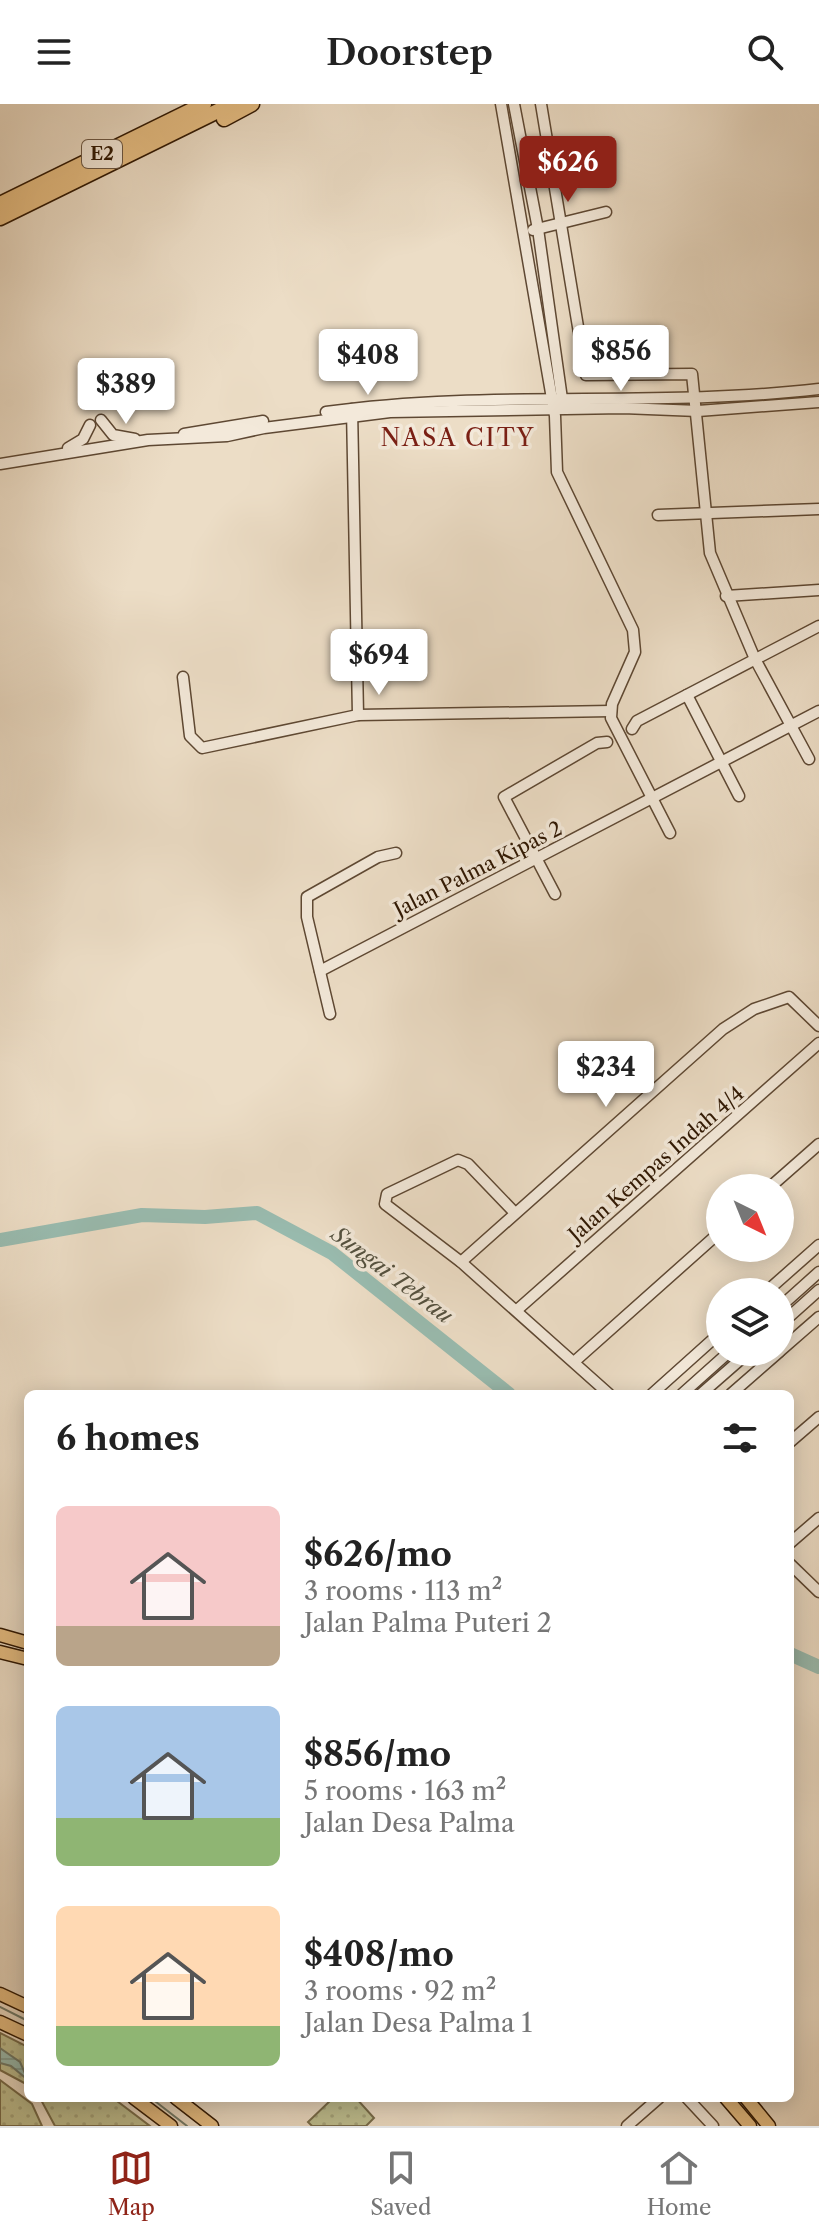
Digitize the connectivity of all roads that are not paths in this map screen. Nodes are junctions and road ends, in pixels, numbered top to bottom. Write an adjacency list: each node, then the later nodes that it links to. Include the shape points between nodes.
1 (204, 104): 8 (highway, E2)
2 (232, 104): 7 (highway, E2)
3 (252, 104): 7 (highway, via 192,136)
4 (501, 104): 13 (street)
5 (514, 104): 12 (street)
6 (541, 104): 11 (street)
7 (142, 151): 10 (highway, E2)
8 (0, 204)
9 (606, 212): 11 (street)
10 (0, 218)
11 (559, 223): 12 (street); 16 (street, via 586,375 689,373)
12 (538, 229): 13 (street); 17 (street)
13 (524, 233): 17 (street)
14 (819, 389): 16 (street)
15 (819, 402): 16 (street)
16 (697, 405): 17 (street); 23 (street)
17 (557, 407): 18 (street, via 462,401); 31 (street, via 557,472 633,630 635,652)
18 (352, 412): 19 (street, via 227,436); 33 (street)
19 (148, 440): 20 (street); 20 (street, via 113,435 96,422 78,444)
20 (48, 456): 21 (street)
21 (0, 464)
22 (819, 509): 23 (street)
23 (703, 513): 24 (street); 26 (street)
24 (658, 515)
25 (819, 590): 26 (street)
26 (726, 596): 28 (street)
27 (819, 626): 28 (street)
28 (755, 659): 30 (street); 34 (street)
29 (183, 677): 33 (street, via 190,736 202,748)
30 (687, 695): 35 (street, via 637,721); 38 (street)
31 (611, 711): 33 (street); 40 (street)
32 (819, 711): 34 (street, Jalan Palma Kipas 2)
33 (358, 715)
34 (791, 726): 37 (street); 38 (street, Jalan Palma Kipas 2)
35 (632, 729)
36 (607, 742): 43 (street, via 504,797)
37 (809, 759)
38 (722, 762): 39 (street); 40 (street, Jalan Palma Kipas 2)
39 (739, 796)
40 (652, 798): 41 (street); 43 (street, Jalan Palma Kipas 2)
41 (670, 833)
42 (396, 853): 45 (street, via 378,857 307,897)
43 (535, 859): 44 (street); 45 (street, Jalan Palma Kipas 2)
44 (555, 894)
45 (320, 971): 46 (street)
46 (330, 1014)
47 (818, 1023): 51 (street, via 789,997 723,1029)
48 (819, 1043): 62 (street, Jalan Kempas Indah 4/4)
49 (819, 1144): 50 (street)
50 (785, 1174)
51 (514, 1212): 54 (street); 54 (street, via 458,1160 387,1194 385,1204)
52 (706, 1244): 67 (street)
53 (819, 1245): 56 (street)
54 (461, 1262): 62 (street)
55 (819, 1272): 57 (street)
56 (782, 1278)
57 (801, 1288): 59 (street); 60 (street)
58 (819, 1290): 60 (street)
59 (794, 1294)
60 (810, 1299): 61 (street); 63 (street)
61 (819, 1309)
62 (517, 1310): 67 (street)
63 (794, 1313)
64 (819, 1317): 65 (street)
65 (794, 1339)
66 (706, 1346): 72 (street)
67 (574, 1362): 71 (street)
68 (713, 1366): 73 (street)
69 (733, 1366): 74 (street)
70 (763, 1366): 75 (street)
71 (605, 1390)
72 (656, 1390)
73 (686, 1390)
74 (706, 1390)
75 (736, 1390)
76 (819, 1417): 77 (street)
77 (794, 1439)
78 (819, 1518): 79 (street)
79 (794, 1540)
80 (794, 1568): 81 (street)
81 (819, 1592)
82 (0, 1635): 83 (main road)
83 (24, 1642)
84 (0, 1652): 85 (main road)
85 (24, 1658)
86 (0, 1994): 87 (main road)
87 (24, 2005)
88 (0, 2022): 89 (main road)
89 (24, 2033)
90 (139, 2102): 96 (main road)
91 (181, 2102): 97 (main road)
92 (654, 2102): 98 (street)
93 (691, 2102): 99 (street)
94 (729, 2102): 100 (main road)
95 (749, 2102): 101 (main road)
96 (171, 2126)
97 (212, 2126)
98 (627, 2126)
99 (713, 2126)
100 (750, 2126)
101 (769, 2126)

